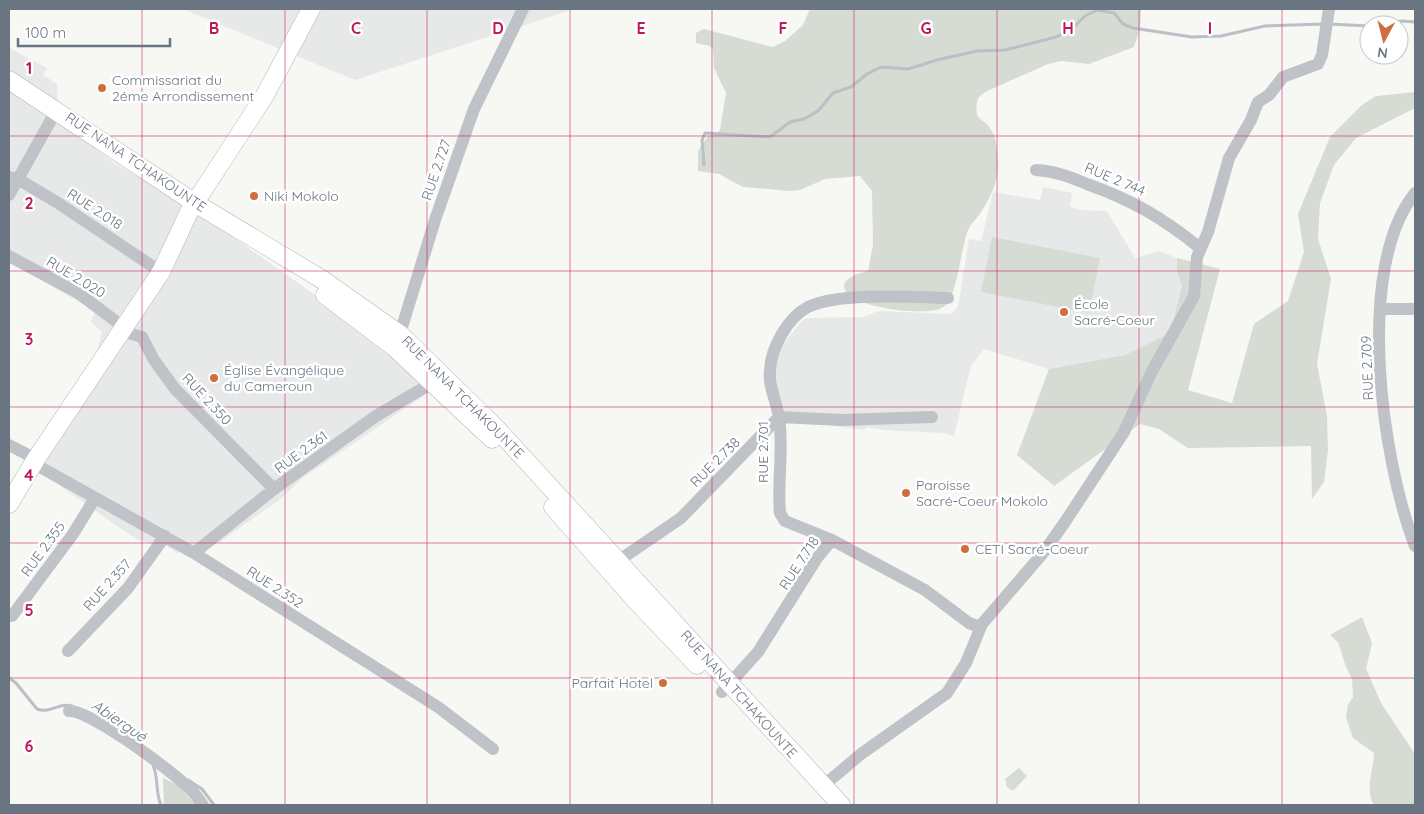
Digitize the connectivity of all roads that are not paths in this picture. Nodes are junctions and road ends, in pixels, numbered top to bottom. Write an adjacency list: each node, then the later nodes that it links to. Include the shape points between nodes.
1 (311, 9): 12 (main road, via 265,95)
2 (1329, 9): 13 (street, via 1318,64 1283,77 1269,95 1258,102 1229,158 1208,232)
3 (518, 12): 20 (street, RUE 2.727, via 474,109 434,220)
4 (9, 80): 6 (main road, RUE NANA TCHAKOUNTE)
5 (9, 93): 6 (main road, RUE NANA TCHAKOUNTE)
6 (34, 102): 7 (main road, RUE NANA TCHAKOUNTE); 12 (main road, RUE NANA TCHAKOUNTE)
7 (51, 120): 9 (street); 12 (main road, RUE NANA TCHAKOUNTE)
8 (1036, 170): 13 (street, RUE 2 744, via 1066,175 1116,194 1171,224)
9 (13, 178): 11 (street); 15 (street, RUE 2.018, via 83,218)
10 (1415, 192): 17 (street, RUE 2.709, via 1405,206 1389,245)
11 (9, 195)
12 (192, 207): 15 (main road); 20 (main road, RUE NANA TCHAKOUNTE, via 284,260)
13 (1200, 248): 35 (street, via 1194,296 1151,373 1124,432 1043,553)
14 (9, 256): 19 (street, RUE 2.020, via 78,293)
15 (161, 272): 19 (main road)
16 (948, 298): 23 (street, RUE 2.701, via 865,297 808,307 792,320 780,337 770,368 770,388)
17 (1381, 309): 18 (street); 31 (street, RUE 2.709, via 1379,345 1384,414 1395,484)
18 (1415, 309)
19 (125, 328): 25 (main road); 26 (street, RUE 2.350, via 128,333 142,337 175,389)
20 (397, 341): 21 (main road, RUE NANA TCHAKOUNTE); 33 (main road, RUE NANA TCHAKOUNTE, via 497,428)
21 (432, 384): 26 (street, RUE 2.361, via 376,416); 37 (main road, RUE NANA TCHAKOUNTE, via 494,441 637,602)
22 (932, 417): 23 (street)
23 (779, 418): 30 (street, RUE 2.701, via 780,513 785,521); 33 (street, RUE 2.738, via 681,518)
24 (9, 445): 25 (street, RUE 2.352)
25 (36, 460): 27 (street, RUE 2.352, via 40,467); 28 (main road)
26 (274, 489): 32 (street, RUE 2.361)
27 (95, 498): 29 (street, RUE 2.352); 34 (street, RUE 2.355, via 73,534)
28 (9, 504)
29 (165, 536): 32 (street, RUE 2.352); 36 (street, RUE 2.357, via 128,588)
30 (832, 540): 35 (street, RUE 7.718, via 926,590 969,623); 37 (street, RUE 7.718, via 817,558 758,652)
31 (1415, 546)
32 (194, 553): 39 (street, RUE 2.352, via 438,706)
33 (618, 561): 37 (main road, RUE NANA TCHAKOUNTE)
34 (12, 616)
35 (980, 627): 40 (street, via 966,663 947,692 861,754)
36 (68, 651)
37 (726, 687): 40 (main road, RUE NANA TCHAKOUNTE); 42 (main road, RUE NANA TCHAKOUNTE)
38 (69, 710): 41 (street, via 92,718 157,762 192,790)
39 (493, 749)
40 (823, 786): 43 (main road, RUE NANA TCHAKOUNTE)
41 (203, 805)
42 (832, 805)
43 (841, 805)

